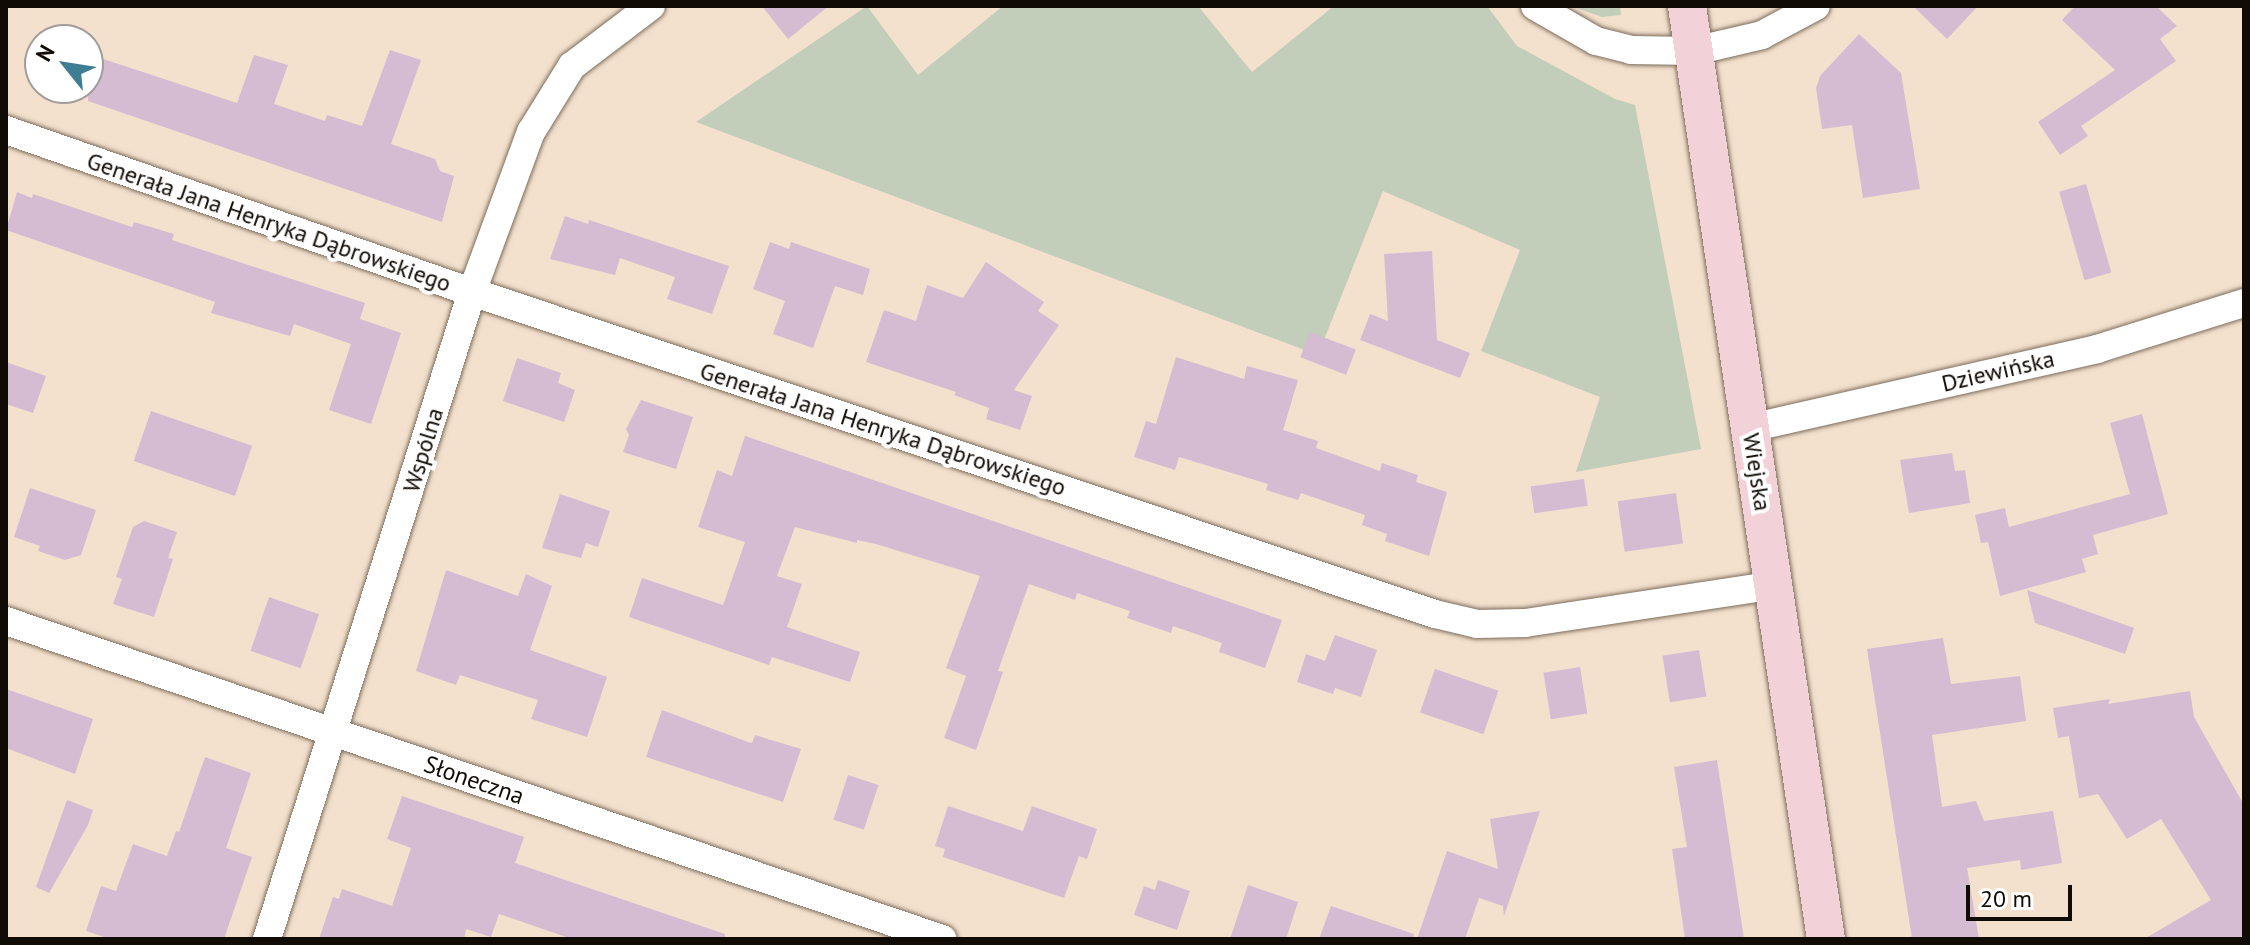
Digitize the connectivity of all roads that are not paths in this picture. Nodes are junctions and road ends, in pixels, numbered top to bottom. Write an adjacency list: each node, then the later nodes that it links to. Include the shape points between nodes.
1 (651, 6): 7 (street, Wspólna, via 572,66 552,94 531,132)
2 (1535, 6): 5 (street, via 1596,41 1631,50)
3 (1687, 6): 5 (street, Wiejska)
4 (1816, 6): 5 (street, via 1762,35)
5 (1694, 51): 9 (street, Wiejska)
6 (6, 130): 7 (street, Generała Jana Henryka Dąbrowskiego)
7 (472, 292): 10 (street, Generała Jana Henryka Dąbrowskiego, via 1477,624 1525,623); 12 (street, Wspólna)
8 (2244, 303): 9 (street, Dziewińska, via 2097,349)
9 (1750, 428): 10 (street, Wiejska)
10 (1775, 585): 15 (street, Wiejska)
11 (6, 621): 12 (street, Słoneczna)
12 (335, 732): 13 (street, Wspólna); 14 (street, Słoneczna)
13 (267, 939)
14 (942, 939)
15 (1826, 939)

